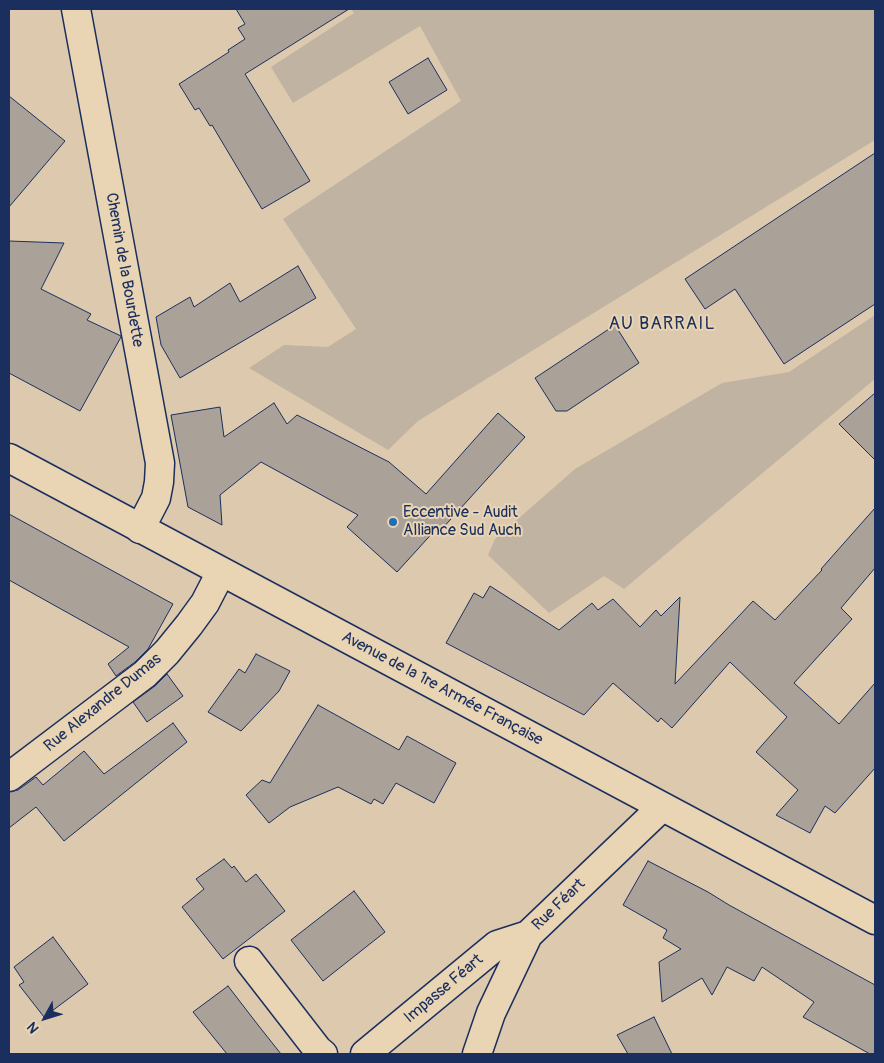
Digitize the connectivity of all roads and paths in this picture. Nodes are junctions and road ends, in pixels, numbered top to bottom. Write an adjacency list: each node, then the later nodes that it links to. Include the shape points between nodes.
1 (76, 9): 3 (street, Chemin de la Bourdette, via 160,463 156,498)
2 (9, 458): 3 (street, Avenue de la 1re Armée Française)
3 (140, 528): 4 (street, Avenue de la 1re Armée Française)
4 (221, 572): 5 (street, Rue Alexandre Dumas, via 205,603 167,652); 6 (street, Avenue de la 1re Armée Française)
5 (9, 777)
6 (662, 807): 7 (street, Avenue de la 1re Armée Française); 8 (street, Rue Féart)
7 (875, 920)
8 (528, 935): 11 (street, Impasse Féart, via 497,945); 12 (street, Rue Féart, via 491,1013)
9 (249, 961): 10 (street)
10 (323, 1054)
11 (365, 1054)
12 (476, 1054)

